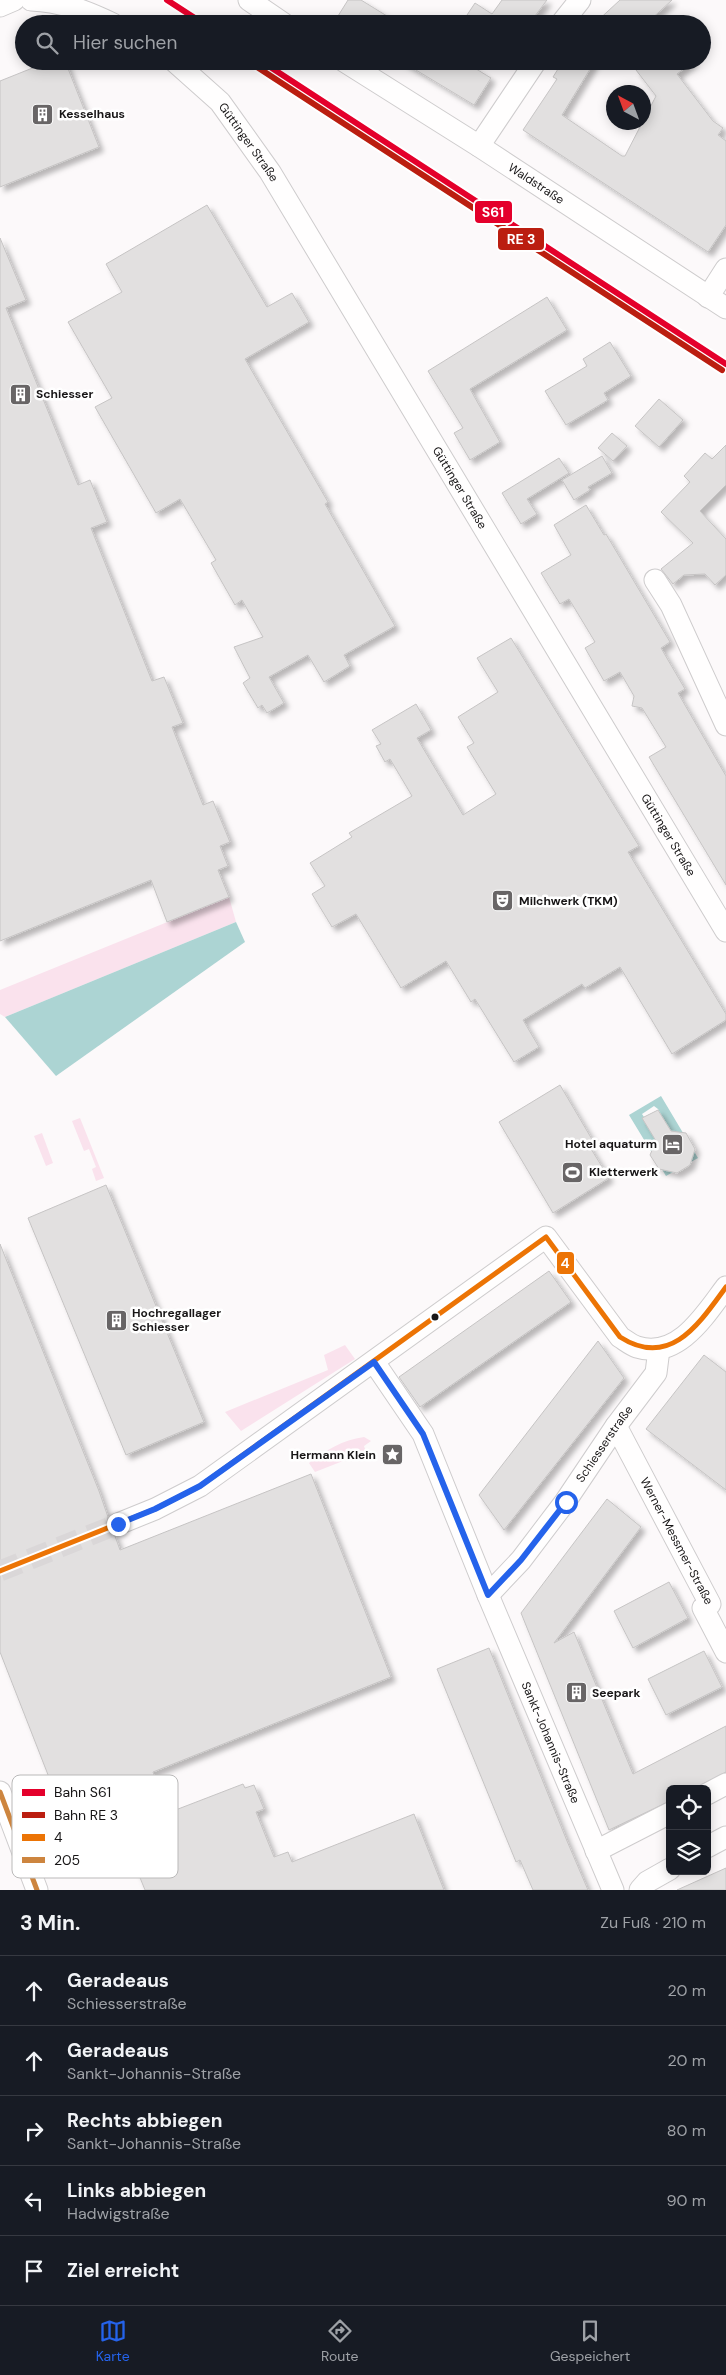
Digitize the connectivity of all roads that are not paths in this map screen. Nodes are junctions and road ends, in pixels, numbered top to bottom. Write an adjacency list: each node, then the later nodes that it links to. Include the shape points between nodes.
1 (14, 0): 5 (street)
2 (31, 0): 6 (street, via 52,1)
3 (249, 0): 7 (street)
4 (580, 0): 8 (street)
5 (0, 6)
6 (94, 15)
7 (271, 15)
8 (569, 15)
9 (184, 70): 18 (street, Güttinger Straße, via 220,102 270,172)
10 (358, 70): 12 (street, Waldstraße)
11 (530, 70): 12 (street)
12 (479, 146): 14 (street, Waldstraße)
13 (726, 269): 14 (street)
14 (708, 297): 15 (street, Waldstraße)
15 (726, 308)
16 (655, 580): 17 (street, via 671,605)
17 (726, 725)
18 (726, 931)
19 (726, 1287): 20 (street, via 696,1326 680,1340)
20 (660, 1349): 21 (street, via 637,1347 620,1337 546,1237); 22 (street, Schiesserstraße, via 656,1373)
21 (374, 1362): 23 (street, via 200,1486); 24 (street, Sankt-Johannis-Straße, via 423,1434)
22 (616, 1426): 24 (street, Schiesserstraße, via 566,1502 521,1560); 25 (street, Werner-Messmer-Straße, via 710,1604 703,1608)
23 (118, 1524)
24 (488, 1595): 33 (street, Sankt-Johannis-Straße)
25 (726, 1652)
26 (726, 1784): 28 (street)
27 (0, 1792): 30 (street)
28 (711, 1792)
29 (666, 1815): 33 (street)
30 (12, 1823)
31 (726, 1836): 32 (street)
32 (711, 1845)
33 (596, 1851): 37 (street, Sankt-Johannis-Straße)
34 (666, 1871): 38 (street)
35 (33, 1878): 36 (street)
36 (38, 1890)
37 (612, 1890)
38 (640, 1890)

